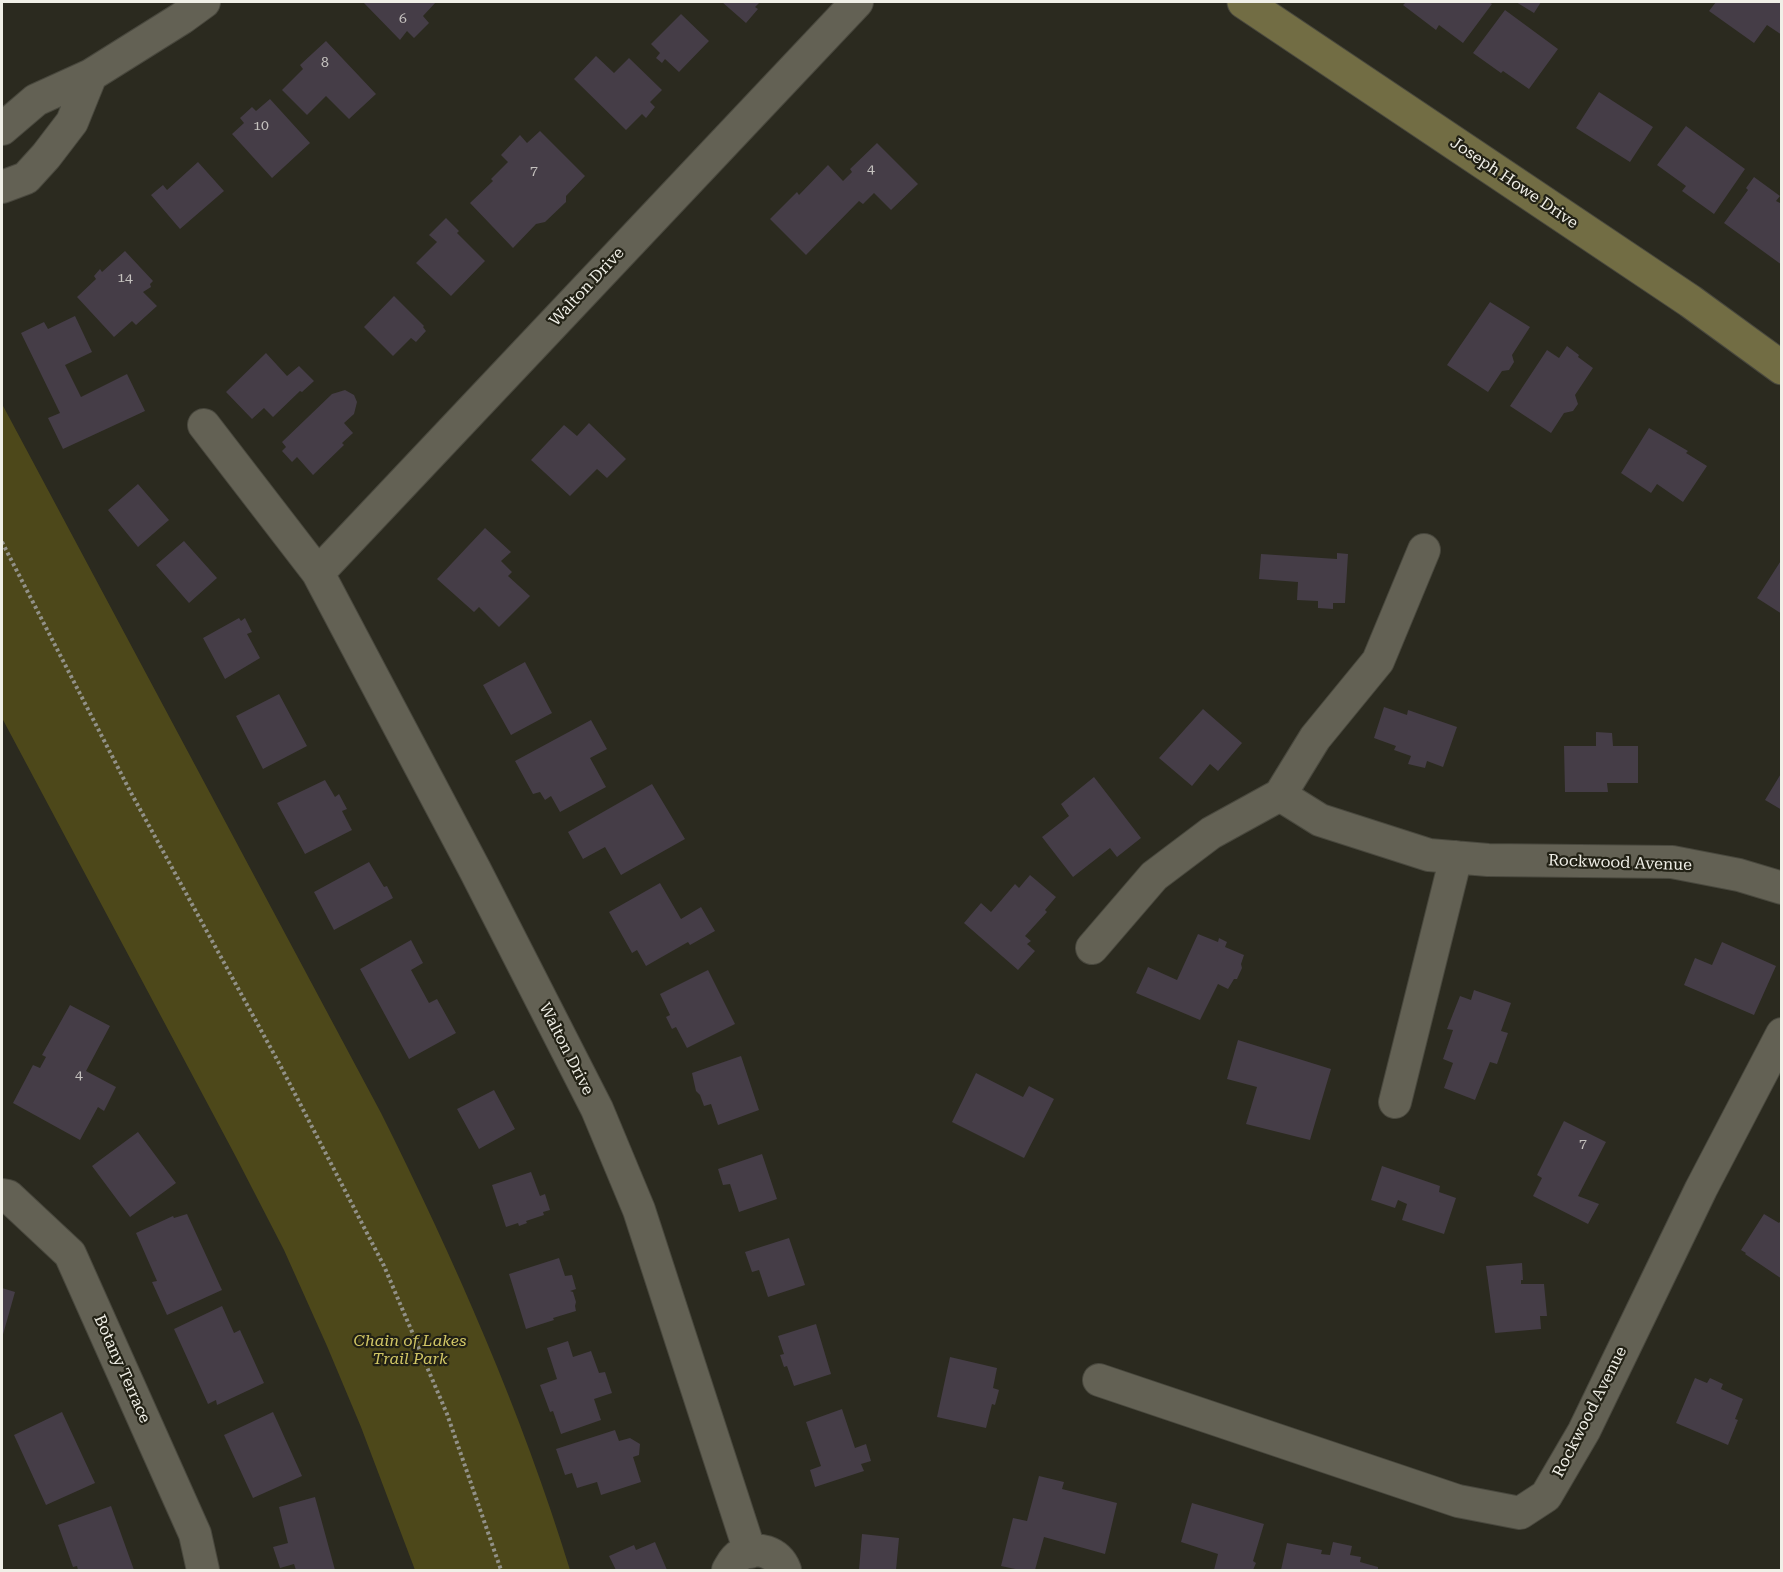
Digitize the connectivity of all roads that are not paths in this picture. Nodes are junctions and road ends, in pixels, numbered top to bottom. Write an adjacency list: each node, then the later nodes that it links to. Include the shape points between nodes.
1 (204, 2): 4 (street)
2 (857, 2): 10 (street, Walton Drive)
3 (1253, 4): 7 (main road, Joseph Howe Drive, via 1690,301)
4 (91, 75): 5 (street, via 36,100); 6 (street, via 72,122 46,156 26,178)
5 (2, 129)
6 (2, 187)
7 (1782, 368)
8 (204, 425): 10 (street, Walton Drive)
9 (1424, 550): 11 (street, via 1378,661 1315,738)
10 (318, 573): 19 (street, Walton Drive, via 597,1109 639,1210)
11 (1280, 795): 12 (street, Rockwood Avenue, via 1320,820 1429,855); 14 (street, via 1211,833 1154,876)
12 (1456, 857): 13 (street, Rockwood Avenue, via 1672,862); 16 (street)
13 (1782, 888)
14 (1092, 948)
15 (1782, 1034): 18 (street, Rockwood Avenue, via 1701,1189 1584,1431 1546,1496 1520,1513 1458,1501)
16 (1395, 1102)
17 (2, 1195): 20 (street, Botany Terrace, via 8,1196 70,1254 195,1534)
18 (1099, 1380)
19 (739, 1562): 21 (street, Walton Drive, via 759,1550 777,1557)
20 (203, 1570)
21 (785, 1570)

